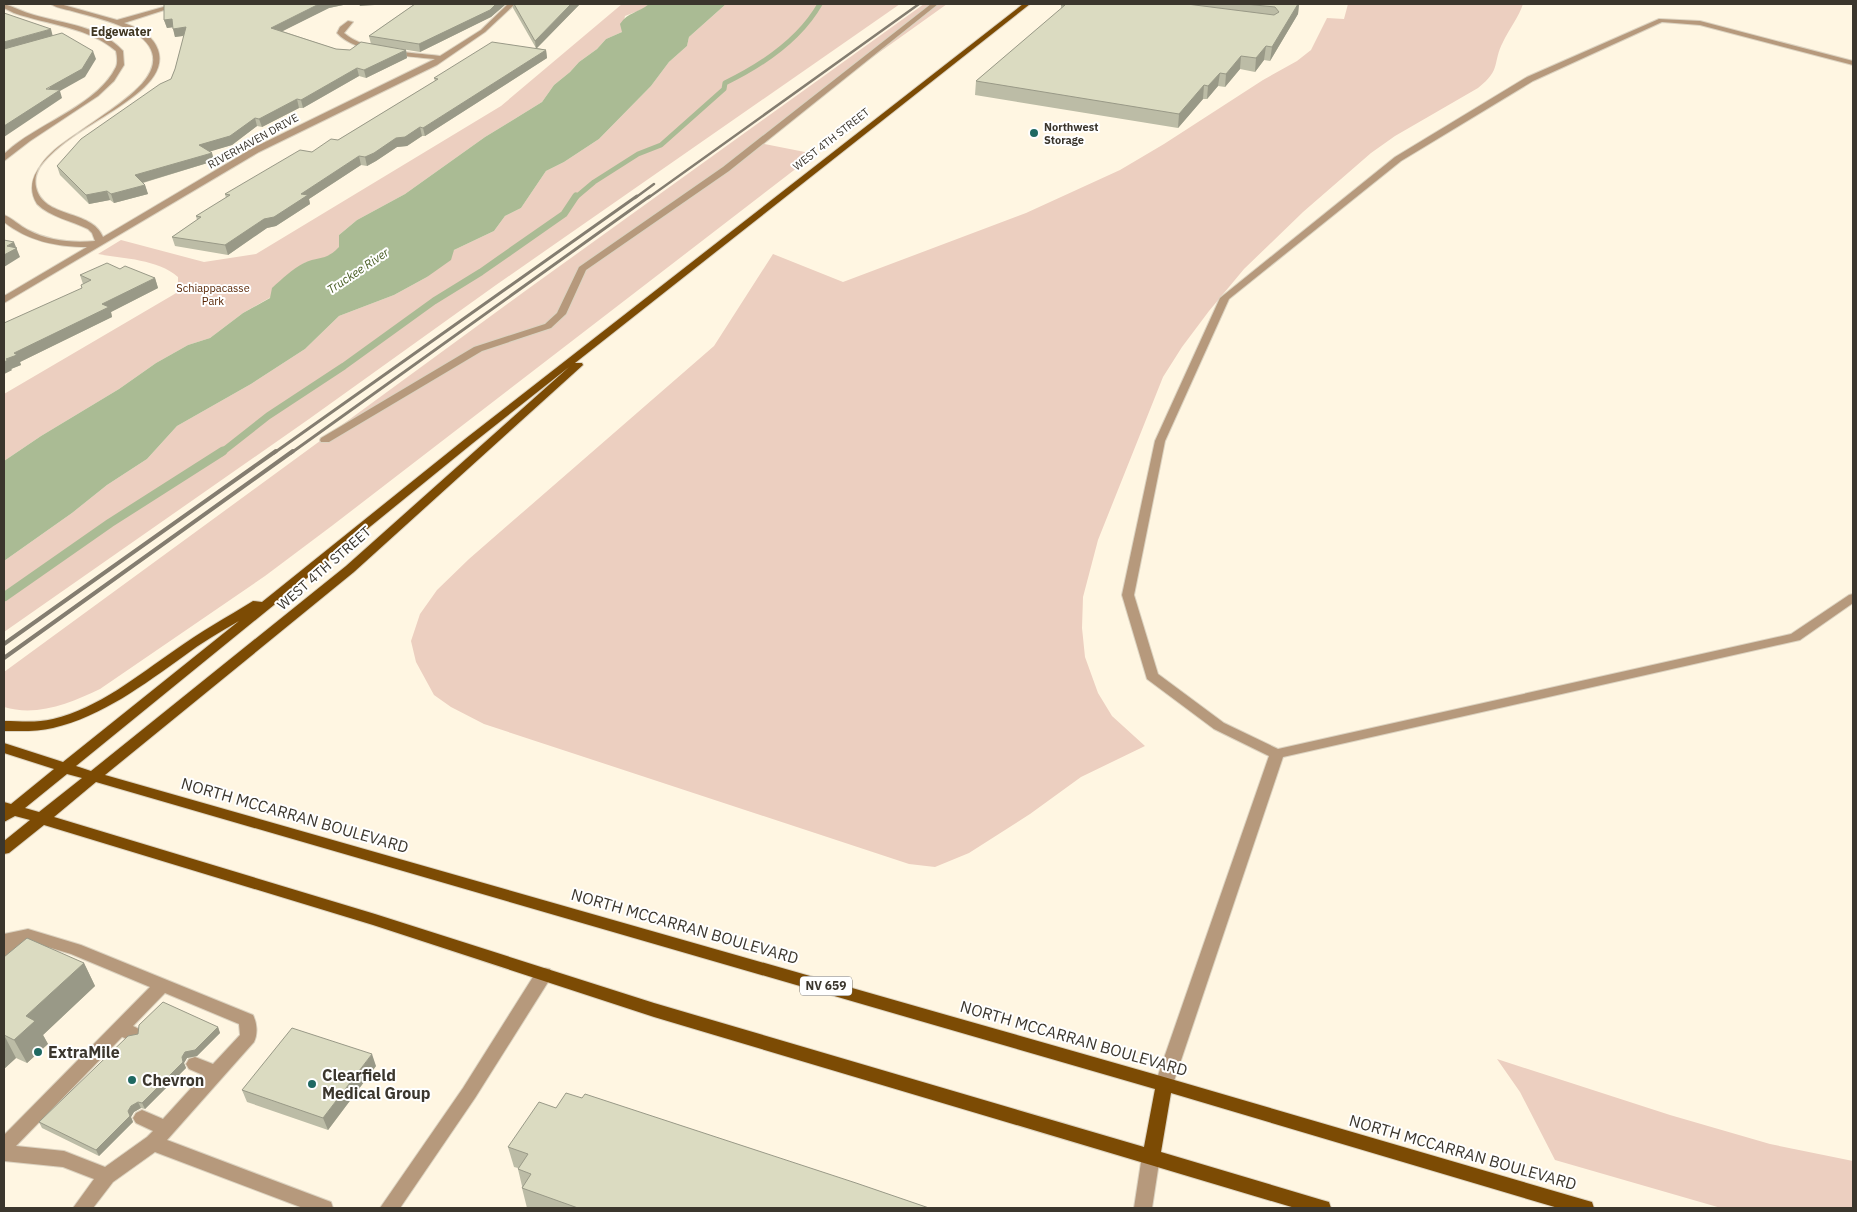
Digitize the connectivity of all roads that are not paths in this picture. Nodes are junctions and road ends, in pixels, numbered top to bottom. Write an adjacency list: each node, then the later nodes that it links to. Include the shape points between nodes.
1 (54, 4): 8 (street)
2 (180, 4): 8 (street)
3 (512, 4): 11 (street, RIVERHAVEN DRIVE, via 483,31)
4 (935, 4): 18 (street, via 726,169 582,269 561,314 548,326 478,349)
5 (1027, 4): 16 (main road, WEST 4TH STREET)
6 (4, 6): 9 (street)
7 (350, 22): 11 (street, via 340,33 348,40 370,47)
8 (115, 23): 9 (street); 15 (street, via 146,37 157,54 156,64 144,85 41,159 31,185 42,204 93,229)
9 (85, 32): 10 (street); 13 (street, via 105,38 119,50 122,58 112,80 96,95 27,139)
10 (71, 36)
11 (442, 58): 15 (street, RIVERHAVEN DRIVE, via 256,150)
12 (1853, 62): 23 (street, via 1700,23 1661,20 1530,79 1398,159 1225,298 1160,441 1128,595 1152,676 1219,726)
13 (4, 159)
14 (4, 218): 15 (street, via 31,235 56,244 80,246)
15 (100, 243): 17 (street, RIVERHAVEN DRIVE)
16 (654, 297): 19 (main road, WEST 4TH STREET); 25 (main road, WEST 4TH STREET, via 350,569)
17 (4, 300)
18 (325, 440)
19 (295, 582): 21 (main road, via 222,625 95,709 69,720 31,727); 24 (main road, WEST 4TH STREET)
20 (1853, 598): 23 (street, via 1795,636)
21 (4, 726)
22 (4, 748): 24 (main road, NORTH MCCARRAN BOULEVARD / NV 659)
23 (1277, 754): 36 (street)
24 (65, 768): 25 (main road, NORTH MCCARRAN BOULEVARD / NV 659); 26 (main road, WEST 4TH STREET)
25 (95, 777): 27 (main road, WEST 4TH STREET); 36 (main road, NORTH MCCARRAN BOULEVARD / NV 659)
26 (7, 812): 27 (main road)
27 (41, 819): 28 (main road, WEST 4TH STREET); 32 (main road)
28 (4, 849)
29 (28, 935): 30 (street); 31 (street); 33 (street, via 75,949)
30 (4, 940)
31 (4, 956)
32 (544, 974): 42 (main road, via 654,1010); 46 (street, via 426,1158)
33 (162, 985): 35 (street, via 247,1020 248,1037); 40 (street, via 127,1031)
34 (195, 1064): 35 (street)
35 (215, 1073): 38 (street)
36 (1164, 1084): 42 (main road); 49 (main road, NORTH MCCARRAN BOULEVARD / NV 659)
37 (142, 1118): 38 (street)
38 (166, 1128): 39 (street)
39 (153, 1143): 43 (street); 45 (street)
40 (4, 1147)
41 (4, 1153): 43 (street, via 64,1159)
42 (1150, 1156): 47 (street); 48 (main road)
43 (107, 1176): 44 (street)
44 (82, 1208)
45 (324, 1208)
46 (389, 1208)
47 (1143, 1208)
48 (1322, 1208)
49 (1585, 1208)

